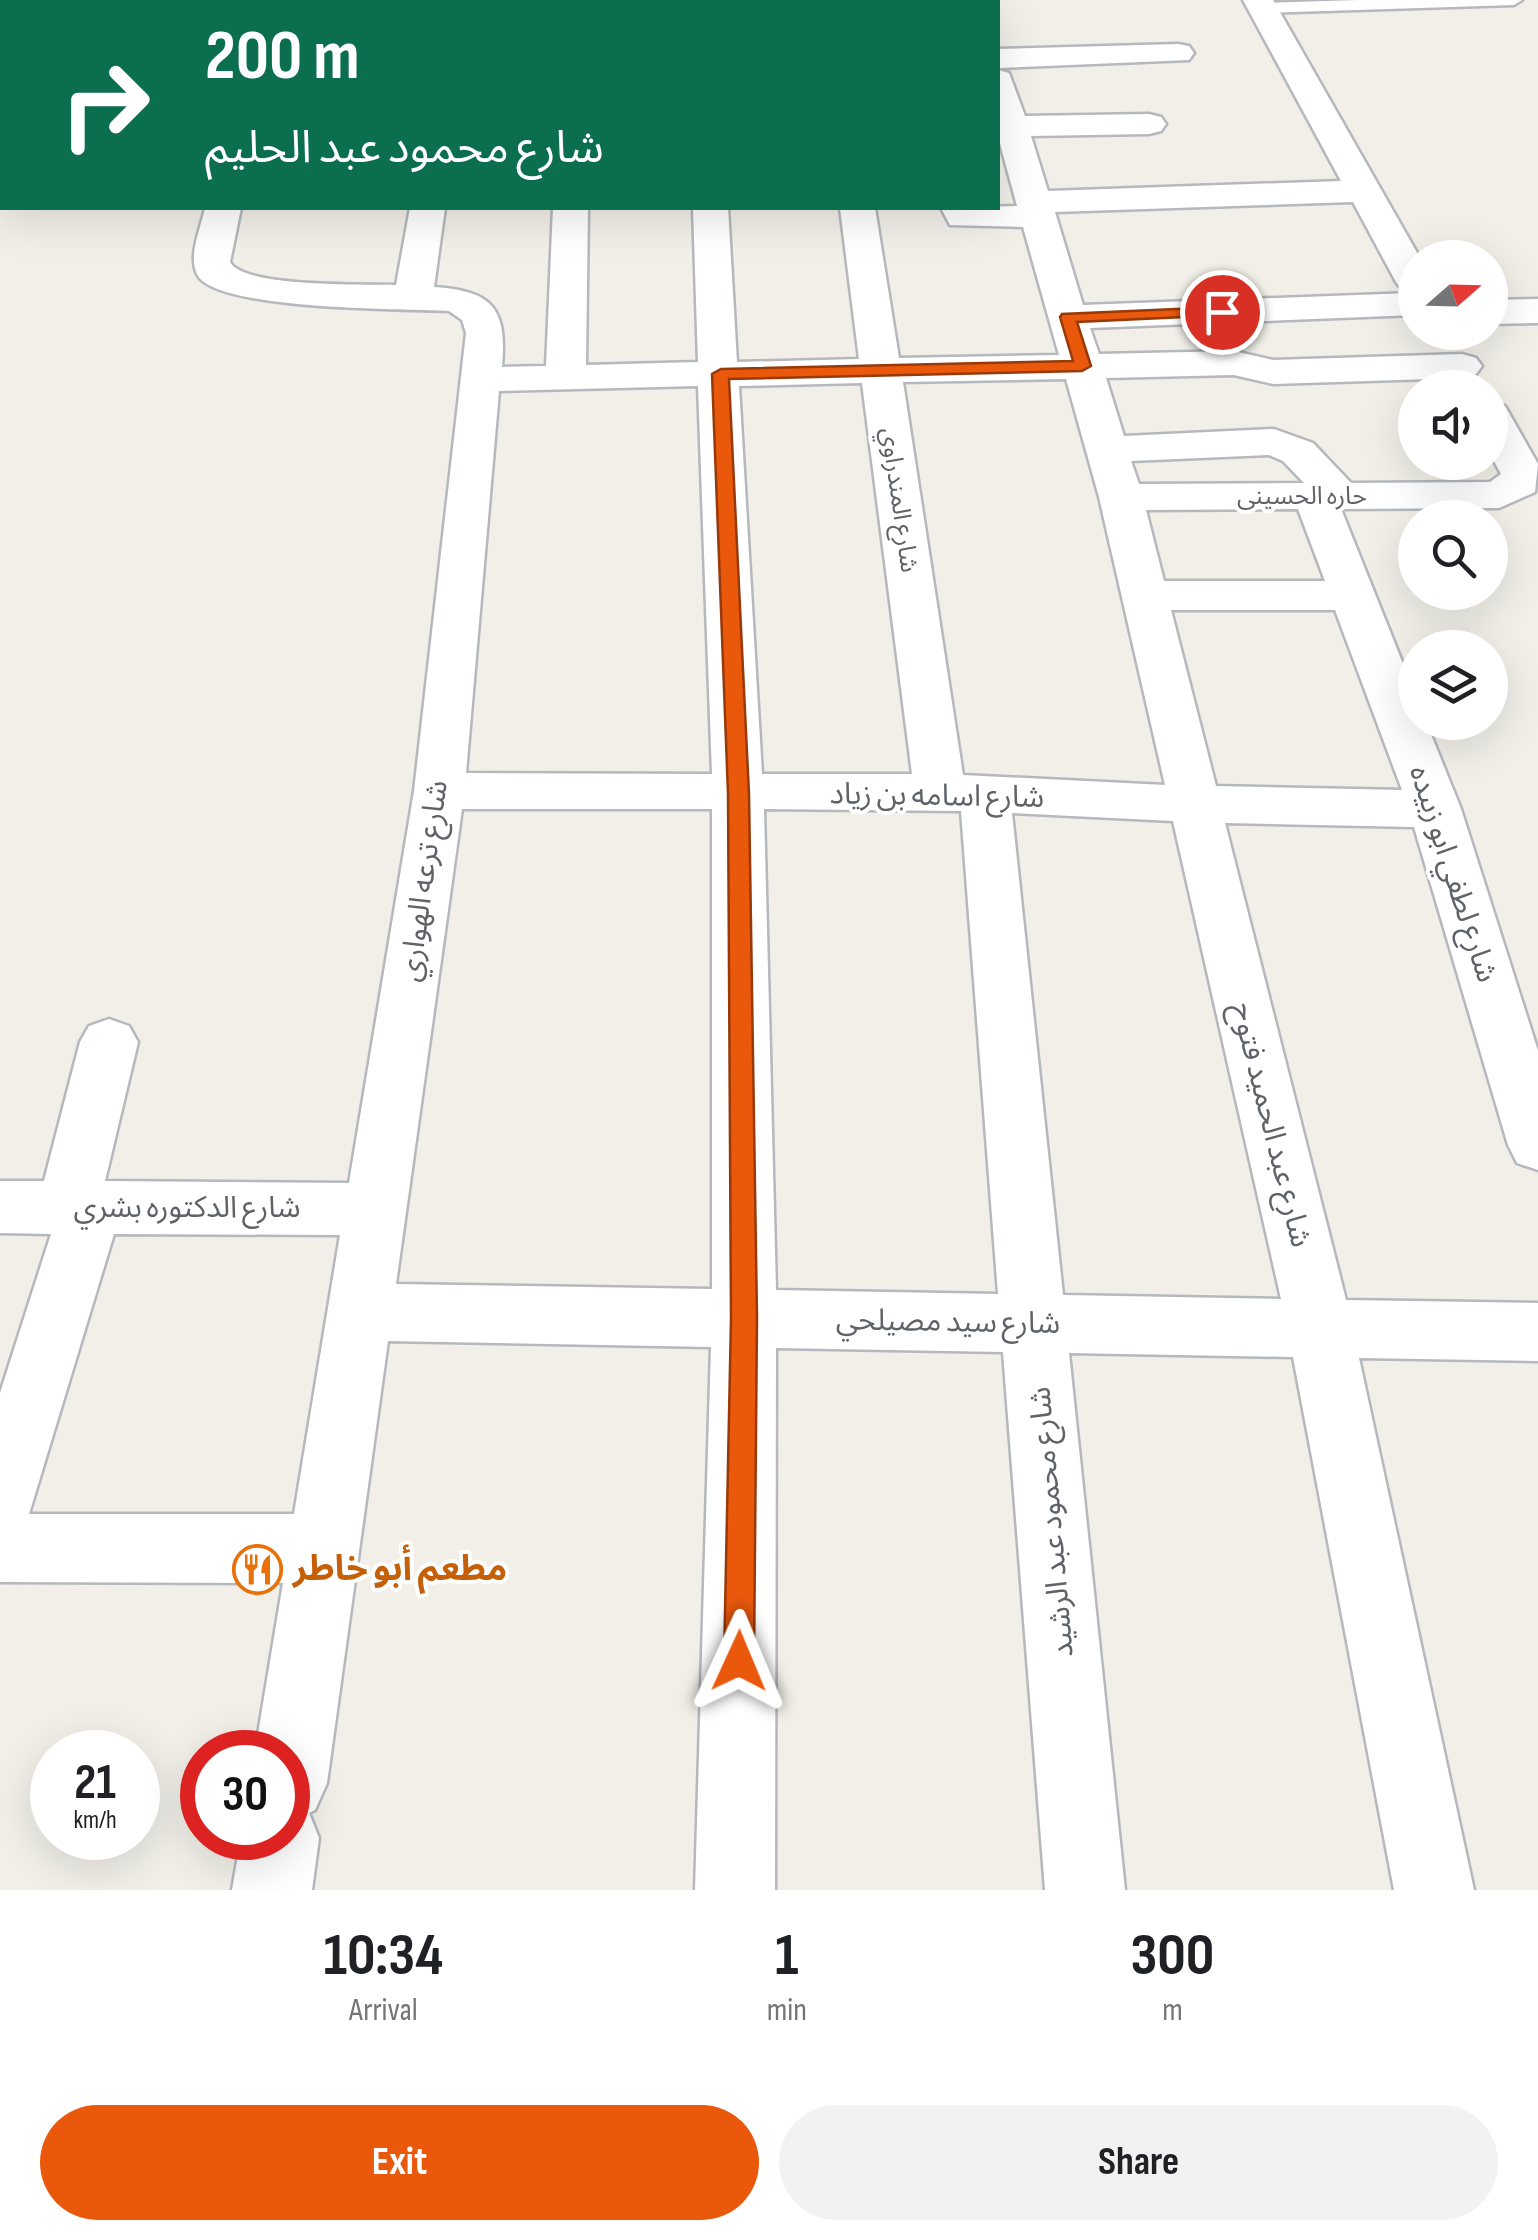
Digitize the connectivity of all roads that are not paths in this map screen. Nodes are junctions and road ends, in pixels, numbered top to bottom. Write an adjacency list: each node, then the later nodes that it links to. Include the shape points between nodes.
1 (1514, 0): 2 (lane)
2 (1260, 4): 8 (street)
3 (1178, 53): 4 (street)
4 (1000, 59)
5 (1000, 95): 7 (street, شارع عبد الحميد فتوح)
6 (1148, 124): 7 (street)
7 (1004, 126): 9 (street, شارع عبد الحميد فتوح)
8 (1363, 191): 9 (street); 16 (street)
9 (1035, 209): 15 (street, via 963,218); 21 (street, شارع عبد الحميد فتوح)
10 (223, 210): 17 (street, شارع ترعه الهواري, via 211,262 226,282)
11 (428, 210): 17 (street)
12 (570, 210): 25 (street)
13 (710, 210): 24 (street)
14 (858, 210): 23 (street, شارع المندراوي)
15 (960, 210)
16 (1398, 252)
17 (413, 298): 26 (street, شارع ترعه الهواري, via 456,300 484,320)
18 (1398, 306): 21 (street)
19 (1538, 311): 20 (street)
20 (1508, 312)
21 (1075, 342): 22 (street, via 1272,372); 23 (street); 28 (street, شارع عبد الحميد فتوح)
22 (1460, 362)
23 (881, 369): 24 (street); 34 (street, شارع المندراوي)
24 (721, 374): 25 (street); 33 (street)
25 (566, 378): 26 (street)
26 (480, 379): 32 (street, شارع ترعه الهواري)
27 (1508, 423): 29 (street, حاره الحسينى, via 1522,474 1512,490 1484,496)
28 (1114, 473): 29 (street, حاره الحسينى); 30 (street, شارع عبد الحميد فتوح)
29 (1327, 495): 31 (street, شارع لطفي ابو زبيده)
30 (1145, 596): 31 (street); 35 (street, شارع عبد الحميد فتوح)
31 (1354, 596): 36 (street, شارع لطفي ابو زبيده)
32 (439, 791): 33 (street, شارع اسامه بن زياد); 41 (street, شارع ترعه الهواري)
33 (738, 794): 34 (street, شارع اسامه بن زياد); 43 (street)
34 (963, 794): 35 (street, شارع اسامه بن زياد); 44 (street, شارع محمود عبد الرشيد)
35 (1192, 804): 36 (street, شارع اسامه بن زياد); 45 (street, شارع عبد الحميد فتوح)
36 (1435, 809): 38 (street, شارع لطفي ابو زبيده)
37 (109, 1042): 40 (street)
38 (1538, 1145)
39 (0, 1206): 40 (street, شارع الدكتوره بشري)
40 (79, 1207): 41 (street, شارع الدكتوره بشري); 47 (street)
41 (375, 1209): 42 (street, شارع ترعه الهواري)
42 (358, 1312): 43 (street, شارع سيد مصيلحي); 49 (street, شارع ترعه الهواري)
43 (744, 1318): 44 (street, شارع سيد مصيلحي); 53 (street)
44 (1034, 1324): 45 (street, شارع سيد مصيلحي); 54 (street, شارع محمود عبد الرشيد)
45 (1320, 1328): 46 (street, شارع سيد مصيلحي); 55 (street, شارع عبد الحميد فتوح)
46 (1538, 1332)
47 (0, 1502)
48 (0, 1548): 49 (street)
49 (321, 1548): 50 (street, شارع ترعه الهواري)
50 (295, 1730)
51 (277, 1860): 52 (street)
52 (272, 1890)
53 (736, 1890)
54 (1084, 1890)
55 (1434, 1890)

